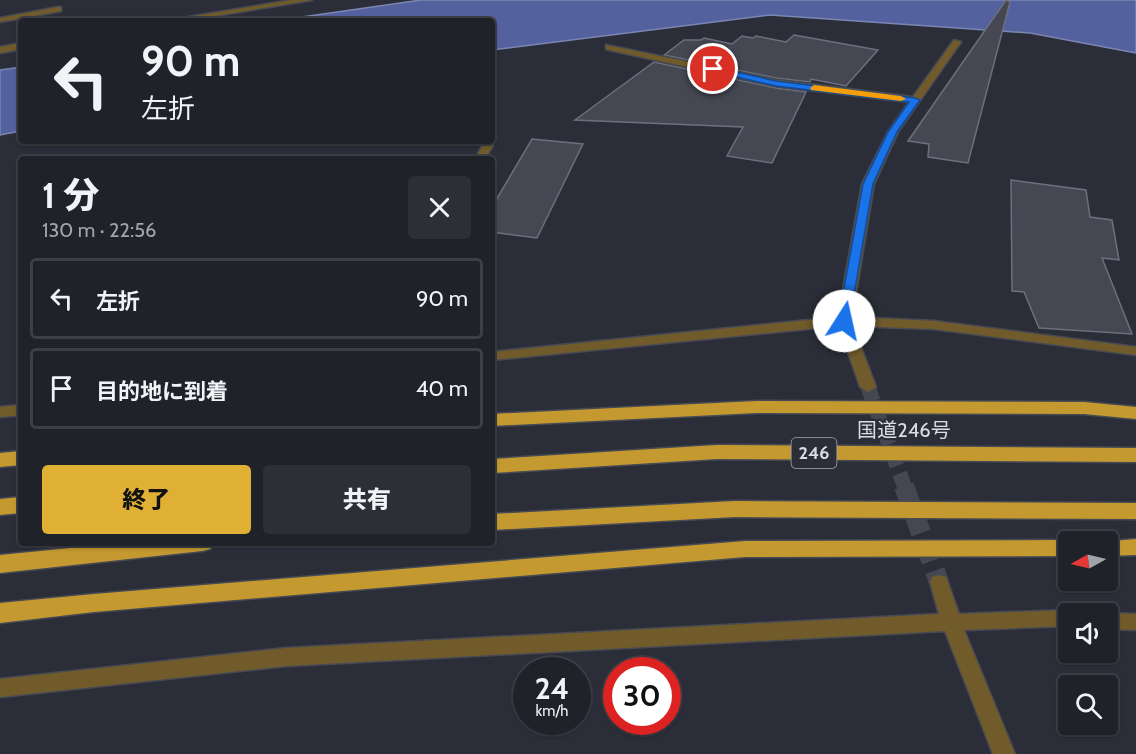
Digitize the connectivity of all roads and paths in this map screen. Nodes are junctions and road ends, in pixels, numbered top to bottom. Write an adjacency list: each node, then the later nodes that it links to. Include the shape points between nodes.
1 (308, 0): 3 (street)
2 (59, 10): 4 (street)
3 (188, 18)
4 (0, 20)
5 (957, 42): 9 (street)
6 (18, 47): 8 (street)
7 (609, 47): 9 (street, via 776,83)
8 (0, 50)
9 (915, 100): 12 (street, via 892,132 868,184)
10 (488, 145): 11 (street)
11 (482, 156)
12 (844, 321): 13 (street, via 934,325); 14 (street); 15 (street)
13 (1136, 351)
14 (495, 356)
15 (868, 387)
16 (18, 410): 17 (street)
17 (0, 412)
18 (1136, 413): 19 (highway, via 1084,408 756,407)
19 (495, 420)
20 (1136, 456): 23 (highway, 国道246号 / 246, via 717,452)
21 (18, 458): 22 (highway)
22 (0, 460)
23 (495, 466)
24 (18, 505): 25 (highway)
25 (0, 507)
26 (1136, 511): 27 (highway, via 735,509)
27 (495, 522)
28 (173, 546): 32 (highway)
29 (1058, 548): 34 (highway, via 745,549)
30 (1118, 548): 31 (highway)
31 (1136, 548)
32 (0, 564)
33 (939, 582): 36 (street)
34 (0, 613)
35 (1058, 618): 36 (street)
36 (951, 621): 39 (street, via 286,657); 40 (street)
37 (1118, 621): 38 (street)
38 (1136, 622)
39 (0, 688)
40 (1004, 754)

